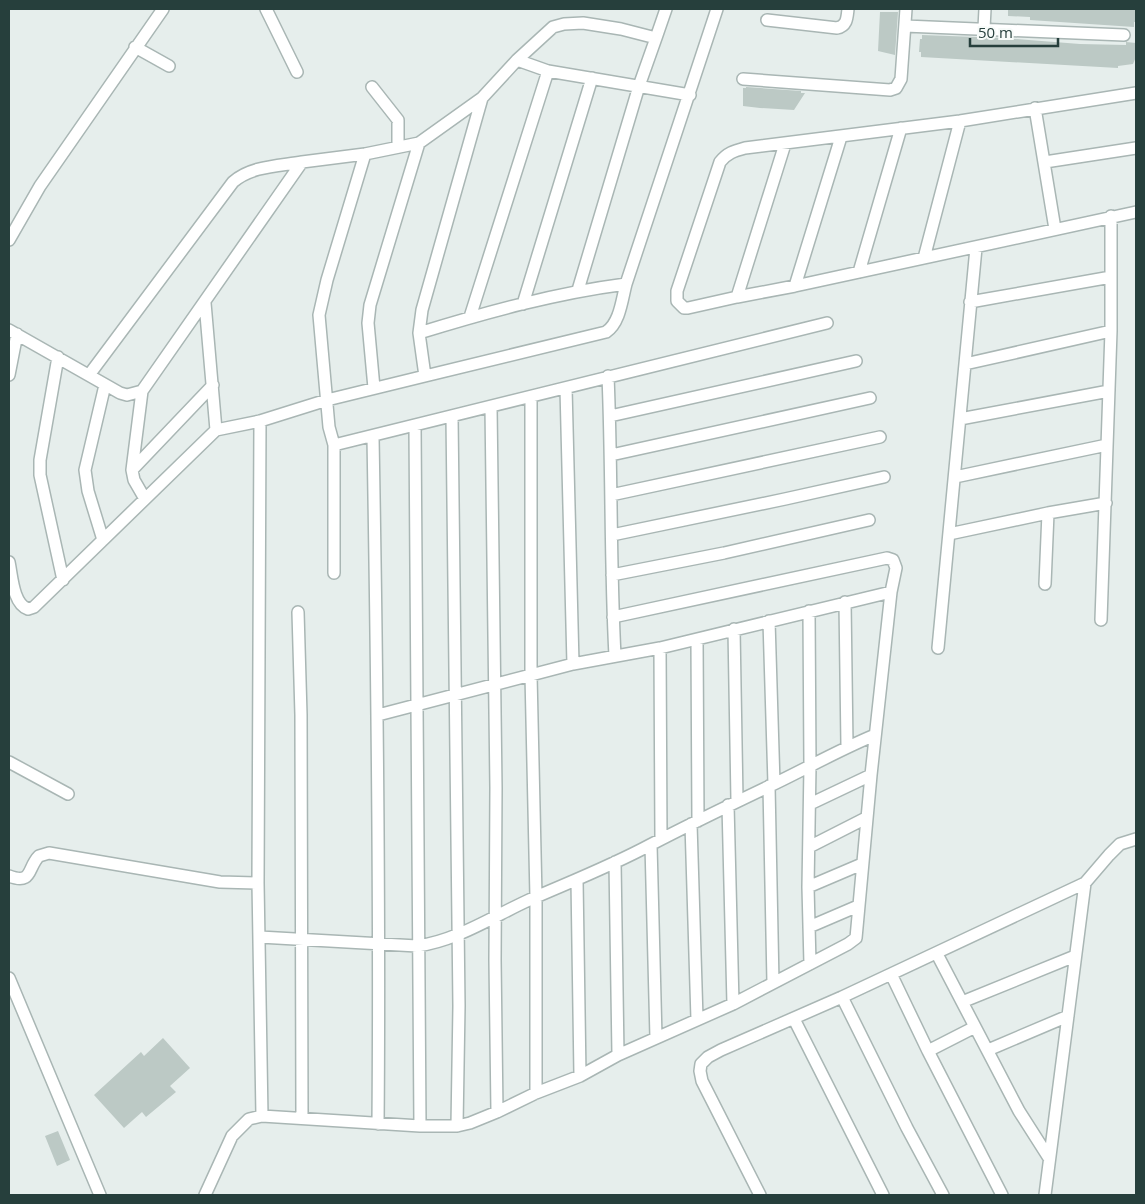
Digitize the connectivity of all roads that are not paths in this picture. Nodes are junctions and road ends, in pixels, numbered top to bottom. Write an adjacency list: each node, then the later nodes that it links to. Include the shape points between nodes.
1 (162, 9): 13 (street)
2 (266, 9): 17 (street)
3 (666, 9): 12 (street)
4 (717, 9): 23 (street)
5 (848, 9): 8 (street, via 845,24 837,28)
6 (906, 9): 9 (street)
7 (985, 9): 10 (street)
8 (767, 20)
9 (905, 26): 10 (street); 19 (street, via 901,79 896,88 890,90)
10 (984, 28): 11 (street)
11 (1124, 35)
12 (656, 38): 14 (street, via 583,23 564,24 552,27); 20 (street)
13 (135, 47): 15 (street); 39 (street, via 40,186)
14 (517, 60): 16 (street); 24 (street)
15 (170, 66)
16 (548, 71): 18 (street); 51 (street)
17 (298, 72)
18 (592, 78): 20 (street); 50 (street)
19 (743, 79)
20 (639, 86): 23 (street); 46 (street)
21 (372, 87): 31 (street, via 398,120)
22 (1136, 93): 25 (street)
23 (690, 95): 44 (street)
24 (482, 98): 29 (street); 55 (street, via 422,310)
25 (1035, 108): 26 (street); 35 (street)
26 (960, 121): 27 (street); 41 (street)
27 (900, 128): 28 (street); 42 (street)
28 (842, 136): 30 (street); 45 (street)
29 (419, 142): 31 (street); 65 (street, via 370,306 368,323)
30 (784, 144): 47 (street); 47 (street, via 739,149 726,154 720,162 677,291 677,301 684,308)
31 (398, 147): 33 (street)
32 (1136, 148): 35 (street)
33 (365, 154): 34 (street); 71 (street, via 319,315)
34 (302, 162): 49 (street); 60 (street, via 253,170 232,182)
35 (1045, 162): 38 (street)
36 (1136, 212): 37 (street)
37 (1111, 216): 38 (street); 43 (street)
38 (1055, 229): 40 (street)
39 (9, 240)
40 (976, 248): 41 (street); 48 (street)
41 (924, 258): 42 (street)
42 (859, 272): 45 (street)
43 (1111, 277): 48 (street); 53 (street)
44 (626, 284): 46 (street); 61 (street, via 615,322 606,332)
45 (795, 286): 47 (street)
46 (578, 290): 50 (street)
47 (737, 296)
48 (970, 302): 58 (street)
49 (205, 303): 64 (street); 68 (street)
50 (523, 304): 51 (street)
51 (470, 317): 55 (street)
52 (827, 323): 62 (street)
53 (1111, 331): 58 (street); 67 (street)
54 (13, 332): 56 (street); 59 (street)
55 (419, 333): 61 (street)
56 (58, 357): 60 (street); 98 (street, via 40,475)
57 (856, 361): 74 (street)
58 (965, 364): 75 (street)
59 (9, 375)
60 (89, 375): 63 (street)
61 (425, 376): 65 (street)
62 (608, 376): 66 (street); 74 (street)
63 (105, 385): 68 (street, via 120,393); 94 (street, via 85,470)
64 (212, 385): 78 (street); 84 (street)
65 (374, 388): 71 (street)
66 (566, 388): 69 (street); 112 (street)
67 (1109, 390): 75 (street); 82 (street)
68 (142, 391): 84 (street)
69 (531, 398): 72 (street); 113 (street)
70 (870, 398): 83 (street)
71 (327, 400): 76 (street); 81 (street)
72 (491, 407): 73 (street); 114 (street)
73 (452, 416): 77 (street); 115 (street)
74 (610, 416): 83 (street)
75 (960, 419): 86 (street)
76 (260, 421): 78 (street); 136 (street)
77 (415, 426): 79 (street); 116 (street)
78 (216, 430): 88 (street)
79 (373, 437): 81 (street); 117 (street)
80 (880, 437): 87 (street)
81 (334, 445): 96 (street)
82 (1107, 445): 86 (street); 89 (street)
83 (611, 455): 87 (street)
84 (132, 470): 88 (street, via 134,480)
85 (884, 477): 93 (street)
86 (955, 477): 92 (street)
87 (611, 495): 93 (street)
88 (146, 499): 94 (street)
89 (1106, 503): 90 (street); 105 (street)
90 (1048, 513): 92 (street); 99 (street)
91 (869, 520): 97 (street)
92 (949, 534): 110 (street)
93 (612, 535): 97 (street)
94 (103, 540): 98 (street)
95 (9, 562): 98 (street, via 17,598 24,608 39,604)
96 (334, 573)
97 (612, 575): 104 (street)
98 (63, 580)
99 (1045, 584)
100 (892, 592): 101 (street); 104 (street, via 896,568 893,560 886,558); 118 (street)
101 (845, 602): 103 (street); 119 (street)
102 (298, 612): 145 (street)
103 (809, 612): 106 (street); 121 (street)
104 (613, 617): 111 (street)
105 (1101, 620)
106 (769, 621): 107 (street); 123 (street)
107 (734, 629): 108 (street); 125 (street)
108 (697, 639): 109 (street); 128 (street)
109 (660, 648): 111 (street); 130 (street)
110 (938, 648)
111 (615, 656): 112 (street)
112 (573, 664): 113 (street)
113 (531, 675): 114 (street); 139 (street)
114 (494, 684): 115 (street); 141 (street)
115 (455, 695): 116 (street); 143 (street)
116 (416, 706): 117 (street); 147 (street)
117 (378, 715): 146 (street)
118 (875, 735): 119 (street); 122 (street)
119 (847, 746): 121 (street)
120 (9, 762): 124 (street)
121 (810, 766): 123 (street); 126 (street)
122 (871, 775): 126 (street); 127 (street)
123 (771, 785): 125 (street); 153 (street)
124 (68, 794)
125 (732, 803): 128 (street); 156 (street)
126 (810, 804): 131 (street)
127 (866, 818): 131 (street); 133 (street)
128 (695, 822): 130 (street); 158 (street)
129 (1136, 839): 137 (street, via 1120,844)
130 (656, 842): 132 (street); 161 (street)
131 (809, 847): 138 (street)
132 (615, 862): 135 (street); 164 (street)
133 (862, 864): 138 (street); 140 (street)
134 (9, 876): 136 (street, via 18,880 28,876 36,859 49,853 220,882)
135 (577, 880): 139 (street); 165 (street)
136 (258, 883): 144 (street)
137 (1085, 884): 148 (street); 149 (street)
138 (808, 887): 142 (street)
139 (536, 897): 141 (street); 166 (street)
140 (858, 906): 142 (street); 150 (street, via 856,938)
141 (496, 915): 143 (street); 167 (street)
142 (809, 927): 150 (street)
143 (458, 935): 147 (street); 172 (street)
144 (260, 937): 145 (street); 168 (street)
145 (301, 940): 146 (street); 169 (street)
146 (380, 944): 147 (street); 170 (street)
147 (418, 946): 171 (street)
148 (937, 954): 151 (street); 155 (street)
149 (1075, 956): 155 (street); 157 (street)
150 (810, 964): 153 (street)
151 (891, 974): 154 (street); 163 (street)
152 (9, 978): 174 (street)
153 (773, 983): 156 (street)
154 (842, 997): 159 (street); 178 (street)
155 (962, 1002): 160 (street)
156 (733, 1004): 158 (street)
157 (1068, 1016): 162 (street); 173 (street)
158 (697, 1019): 161 (street)
159 (794, 1019): 176 (street, via 708,1057 700,1071 702,1082); 177 (street)
160 (976, 1027): 162 (street); 163 (street)
161 (656, 1038): 164 (street)
162 (988, 1050): 173 (street, via 1019,1111)
163 (928, 1051): 179 (street)
164 (618, 1055): 165 (street)
165 (580, 1076): 166 (street)
166 (536, 1093): 167 (street)
167 (497, 1112): 172 (street)
168 (262, 1116): 169 (street); 175 (street, via 249,1119 232,1136)
169 (302, 1118): 170 (street)
170 (378, 1124): 171 (street)
171 (420, 1126): 172 (street)
172 (457, 1126)
173 (1049, 1158): 180 (street)
174 (100, 1195)
175 (205, 1195)
176 (760, 1195)
177 (883, 1195)
178 (943, 1195)
179 (1002, 1195)
180 (1045, 1195)

